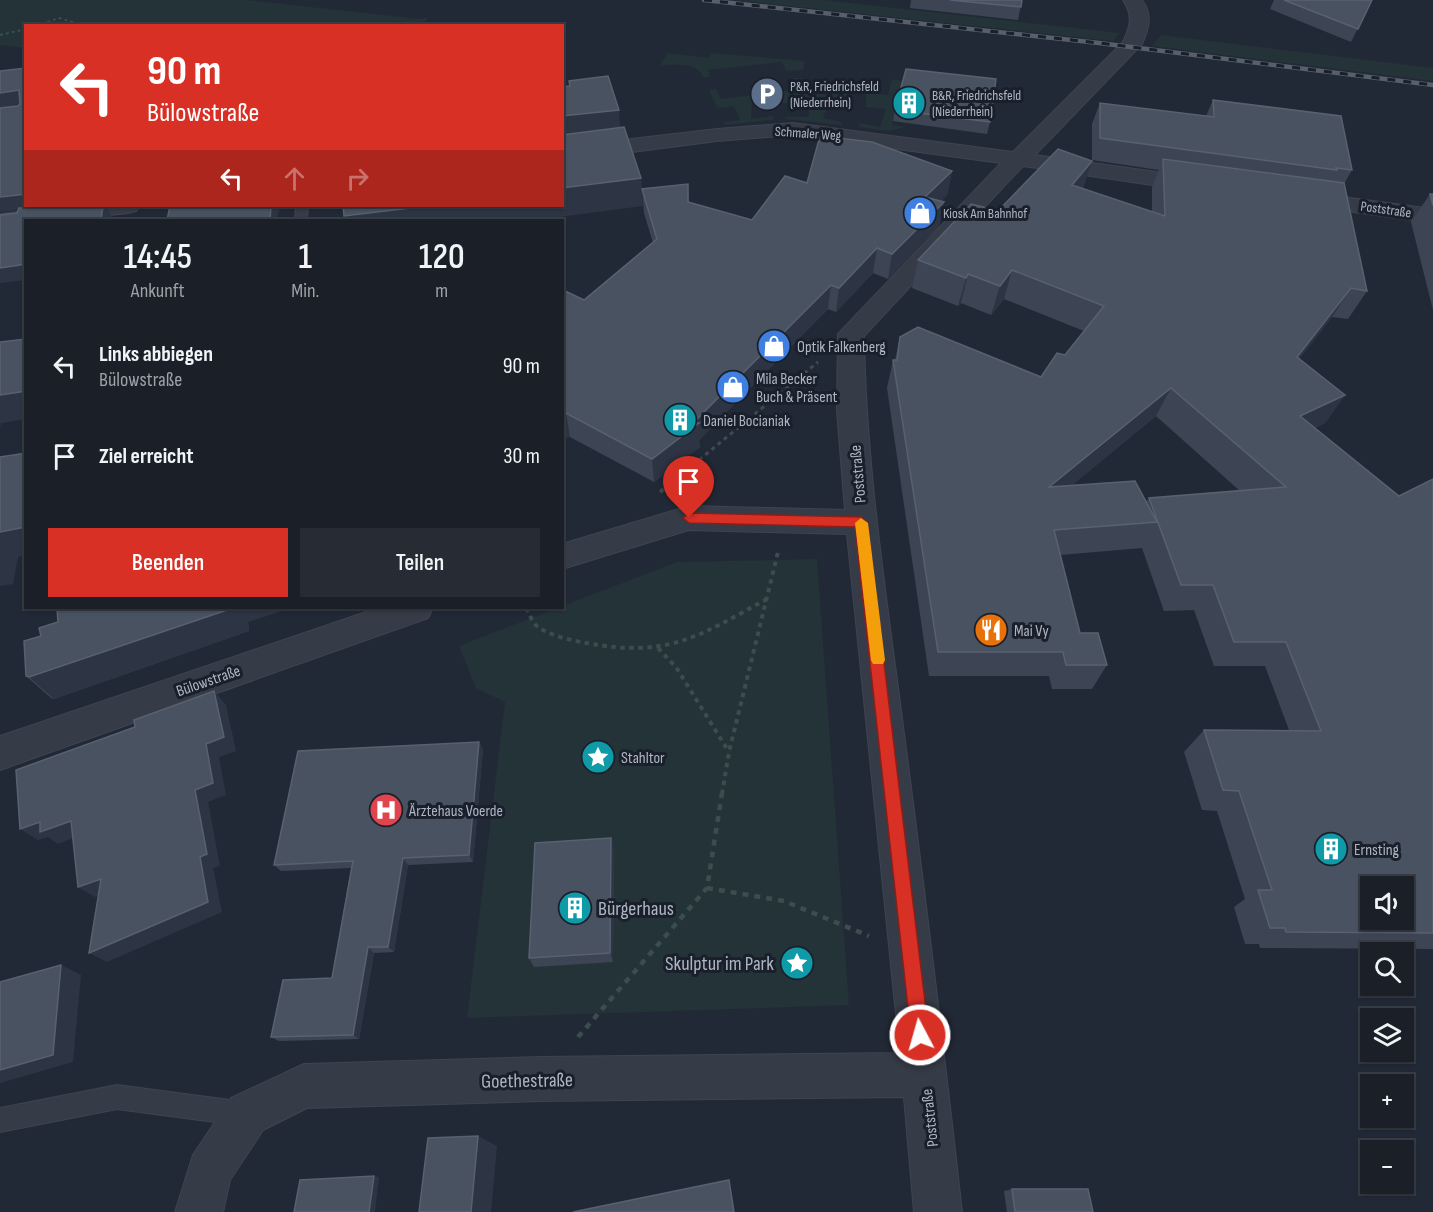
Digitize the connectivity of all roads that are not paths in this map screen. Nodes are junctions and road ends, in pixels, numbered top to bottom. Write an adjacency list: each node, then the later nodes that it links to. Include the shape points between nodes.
1 (1142, 3): 3 (street, via 1142,24 1132,44)
2 (564, 154): 3 (street, Schmaler Weg, via 793,129)
3 (1018, 159): 4 (street); 9 (street, Poststraße, via 851,334 851,411)
4 (1225, 188)
5 (1283, 196): 7 (street, Poststraße)
6 (119, 207): 8 (street)
7 (1433, 216)
8 (0, 221)
9 (861, 522): 10 (street, via 689,518); 13 (street, Poststraße)
10 (564, 556)
11 (413, 609): 12 (street, Bülowstraße)
12 (0, 753)
13 (924, 1076): 14 (street, Goethestraße, via 542,1079 304,1086); 17 (street, Poststraße)
14 (247, 1114): 15 (lane, via 117,1097); 16 (street, Goethestraße, via 208,1171)
15 (0, 1120)
16 (199, 1212)
17 (938, 1212)

